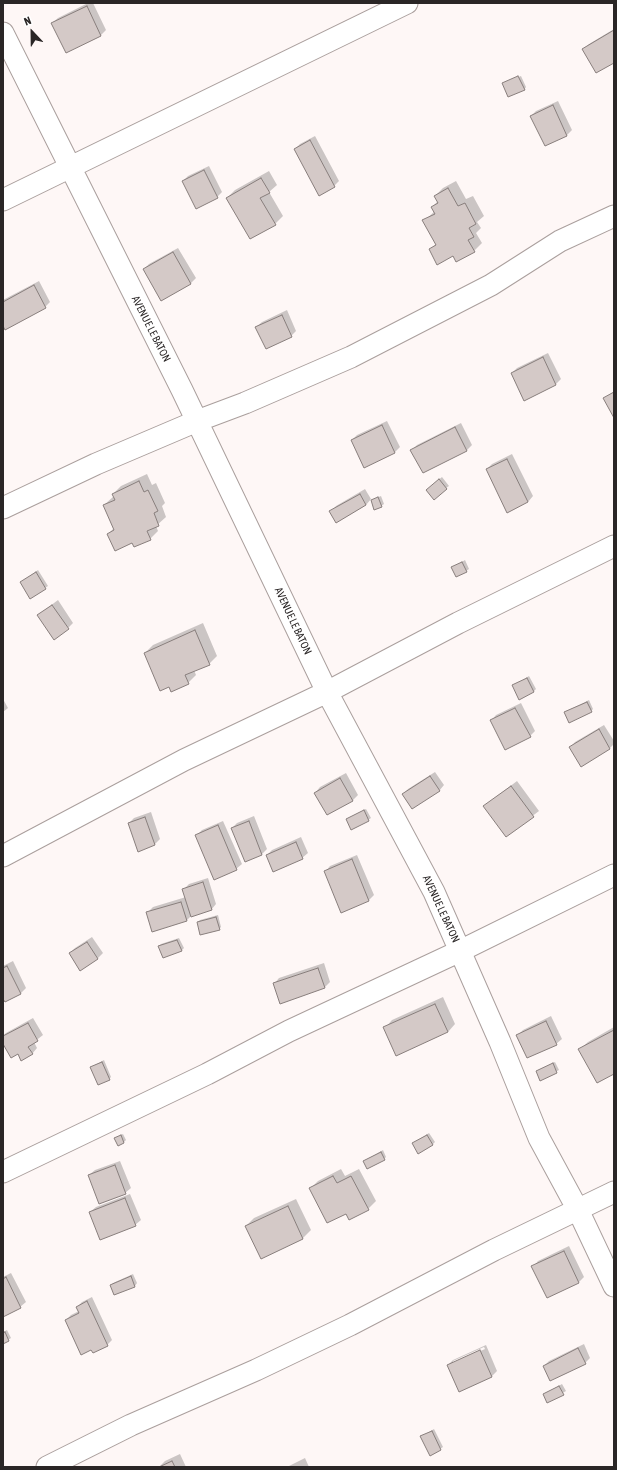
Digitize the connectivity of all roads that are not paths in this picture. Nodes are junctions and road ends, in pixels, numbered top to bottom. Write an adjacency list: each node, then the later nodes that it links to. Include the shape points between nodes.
1 (407, 3): 3 (street)
2 (3, 33): 3 (street, AVENUE LE BATON)
3 (70, 168): 4 (street); 6 (street, AVENUE LE BATON)
4 (3, 200)
5 (614, 216): 6 (street, via 560,241 491,285 351,357)
6 (197, 421): 7 (street, via 96,464); 9 (street, AVENUE LE BATON)
7 (3, 508)
8 (614, 546): 9 (street, via 458,623)
9 (327, 692): 10 (street, via 184,760); 12 (street, AVENUE LE BATON, via 434,892)
10 (3, 856)
11 (614, 875): 12 (street)
12 (460, 951): 13 (street, via 288,1031 207,1074); 15 (street, AVENUE LE BATON, via 539,1138)
13 (3, 1172)
14 (614, 1192): 15 (street)
15 (578, 1210): 16 (street, AVENUE LE BATON); 17 (street, via 494,1250 350,1325 131,1425)
16 (614, 1286)
17 (47, 1467)

